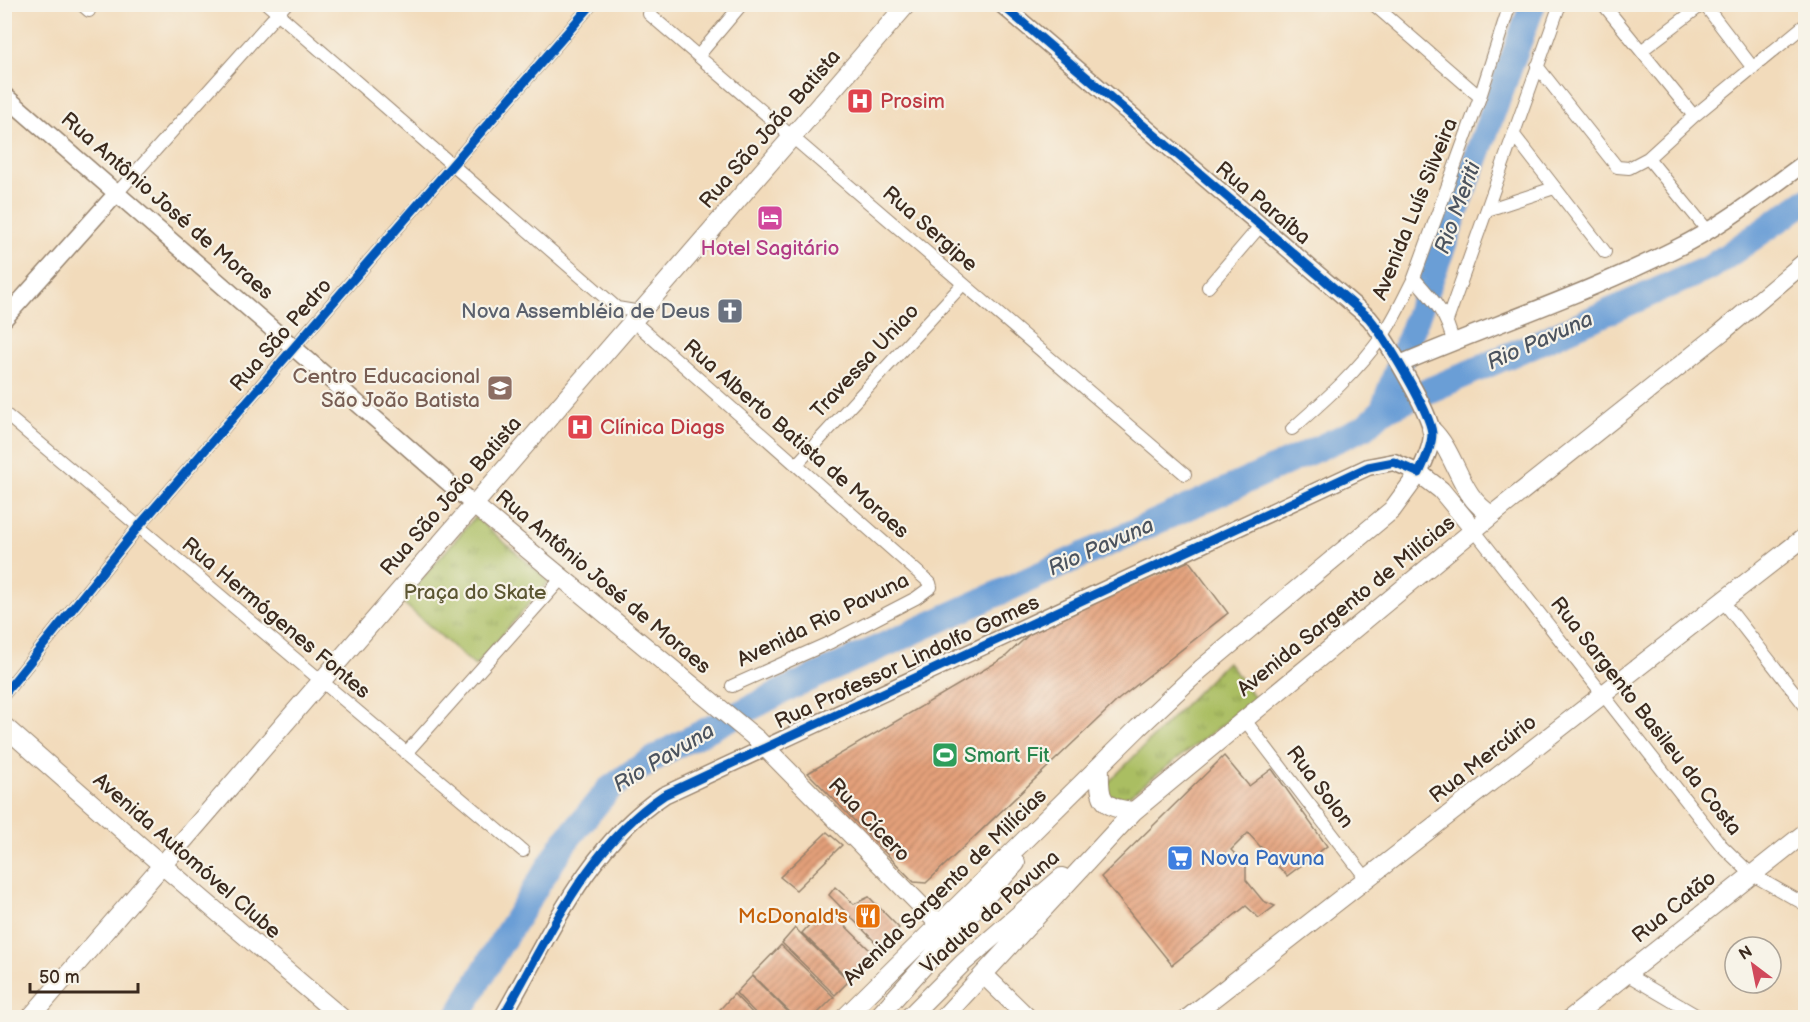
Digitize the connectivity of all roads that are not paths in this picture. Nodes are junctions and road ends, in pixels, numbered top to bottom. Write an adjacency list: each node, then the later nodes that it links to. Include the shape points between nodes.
1 (267, 4): 11 (street)
2 (592, 4): 25 (street, Rua São Pedro)
3 (742, 4): 15 (street)
4 (908, 4): 21 (main road, Rua São João Batista)
5 (1001, 4): 29 (street, Rua Paraíba)
6 (1373, 4): 19 (street)
7 (1510, 4): 19 (street, Avenida Luís Silveira)
8 (1560, 4): 16 (street)
9 (1603, 4): 14 (street)
10 (1703, 4): 14 (street); 17 (street)
11 (282, 9): 25 (street); 27 (street)
12 (649, 15): 15 (street, Rua Sergipe)
13 (1806, 24): 17 (street)
14 (1641, 51): 20 (street)
15 (699, 55): 21 (street, Rua Sergipe)
16 (1537, 66): 22 (street); 23 (street, via 1617,167 1629,168)
17 (1753, 68): 20 (street)
18 (4, 95): 27 (street, Rua Antônio José de Moraes)
19 (1480, 97): 33 (street, Avenida Luís Silveira)
20 (1694, 116): 23 (street)
21 (794, 135): 34 (street, Rua Sergipe); 39 (main road, Rua São João Batista)
22 (1514, 135): 26 (street); 28 (street)
23 (1648, 158): 30 (street)
24 (1806, 162): 30 (street)
25 (451, 165): 36 (street); 42 (street, Rua São Pedro)
26 (1554, 188): 28 (street); 31 (street)
27 (117, 193): 37 (street); 42 (street, Rua Antônio José de Moraes)
28 (1487, 210): 38 (street)
29 (1261, 225): 35 (street); 40 (street, Rua Paraíba, via 1349,298)
30 (1708, 231): 41 (street, via 1620,275)
31 (1605, 252)
32 (1806, 261): 51 (main road, Avenida Sargento de Milícias)
33 (1416, 281): 38 (street); 40 (street, Avenida Luís Silveira)
34 (963, 284): 47 (street, Travessa Uniao); 49 (street, Rua Sergipe)
35 (1208, 287)
36 (617, 308): 39 (street); 39 (street)
37 (4, 320)
38 (1447, 321): 41 (street)
39 (632, 322): 47 (street, Rua Alberto Batista de Moraes); 50 (main road, Rua São João Batista)
40 (1383, 335): 43 (street, Rua Paraíba); 45 (street, Avenida Luís Silveira, via 1331,395)
41 (1453, 343): 43 (street)
42 (295, 347): 50 (street, Rua Antônio José de Moraes); 52 (street, Rua São Pedro)
43 (1405, 366): 46 (street, Rua Paraíba)
44 (4, 413): 52 (street, Rua Hermógenes Fontes)
45 (1292, 429)
46 (1431, 429): 48 (street, via 1431,444); 51 (main road, via 1442,440 1476,502)
47 (797, 464): 56 (street, Rua Alberto Batista de Moraes, via 927,579)
48 (1419, 473): 53 (main road, Rua Professor Lindolfo Gomes, via 1441,490); 65 (street, Rua Professor Lindolfo Gomes, via 1394,462 1368,467); 67 (main road, Avenida Sargento de Milícias, via 1392,510 1201,669)
49 (1185, 474)
50 (474, 504): 55 (main road, Rua Antônio José de Moraes); 58 (main road, Rua São João Batista)
51 (1492, 515): 53 (main road, Avenida Sargento de Milícias)
52 (140, 526): 58 (street, Rua Hermógenes Fontes); 60 (street, Rua São Pedro)
53 (1474, 530): 61 (street, Rua Sargento Basileu da Costa); 63 (main road, Avenida Sargento de Milícias)
54 (1806, 536): 57 (main road, Rua Mercúrio)
55 (562, 578): 65 (main road, Rua Antônio José de Moraes); 66 (street)
56 (931, 587): 59 (street, Avenida Rio Pavuna, via 831,642)
57 (1722, 600): 61 (main road, Rua Mercúrio); 62 (street)
58 (321, 681): 66 (street, Rua Hermógenes Fontes); 73 (main road, Rua São João Batista)
59 (732, 686)
60 (4, 694)
61 (1603, 695): 74 (street, Rua Sargento Basileu da Costa, via 1721,845); 75 (main road, Rua Mercúrio)
62 (1806, 707)
63 (1244, 719): 69 (main road, Avenida Sargento de Milícias); 75 (street, Rua Solon)
64 (4, 726): 73 (main road, Avenida Automóvel Clube)
65 (760, 742): 77 (main road, Rua Cícero); 82 (street, Rua Professor Lindolfo Gomes, via 664,795 633,818 585,876)
66 (405, 753): 72 (street, Rua Hermógenes Fontes)
67 (1100, 766): 68 (main road, Avenida Sargento de Milícias); 69 (main road, via 1099,790 1103,801)
68 (1059, 807): 77 (main road, Avenida Sargento de Milícias); 84 (main road, Viaduto da Pavuna, via 1009,872)
69 (1134, 811): 71 (main road, Avenida Sargento de Milícias)
70 (1806, 832): 74 (main road, Rua Catão)
71 (1104, 844): 79 (main road, Avenida Sargento de Milícias); 85 (main road, Viaduto da Pavuna, via 963,963)
72 (523, 851)
73 (162, 865): 80 (main road, Rua São João Batista); 81 (main road, Avenida Automóvel Clube)
74 (1751, 874): 76 (street, Rua Sargento Basileu da Costa); 78 (main road, Rua Catão)
75 (1366, 878): 88 (main road, Rua Mercúrio)
76 (1806, 905)
77 (939, 924): 83 (main road, Avenida Sargento de Milícias)
78 (1626, 974): 89 (main road, Rua Catão); 90 (street)
79 (985, 976): 86 (main road, Avenida Sargento de Milícias); 87 (main road)
80 (30, 1017)
81 (342, 1017)
82 (502, 1017)
83 (844, 1017)
84 (877, 1017)
85 (908, 1017)
86 (944, 1017)
87 (1028, 1017)
88 (1188, 1017)
89 (1571, 1017)
90 (1701, 1017)

